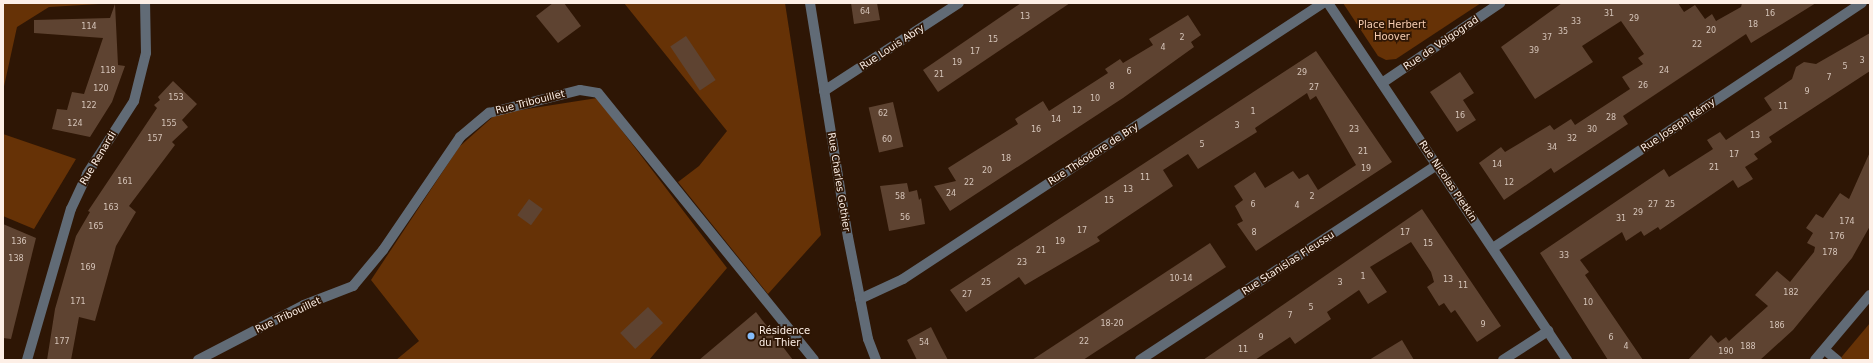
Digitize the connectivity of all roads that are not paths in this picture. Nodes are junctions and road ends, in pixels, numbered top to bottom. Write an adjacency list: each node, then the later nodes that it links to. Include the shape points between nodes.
1 (145, 3): 16 (street, Rue Renardi, via 146,53 134,101 87,174 71,209)
2 (810, 3): 9 (street, Rue Charles Gothier)
3 (959, 3): 9 (street, Rue Louis Abry)
4 (1323, 3): 13 (street, Rue Théodore de Bry, via 903,279)
5 (1328, 3): 8 (street, Rue Nicolas Pietkin)
6 (1500, 3): 8 (street, Rue de Volgograd)
7 (1862, 3): 11 (street, Rue Joseph Rémy)
8 (1382, 83): 10 (street, Rue Nicolas Pietkin)
9 (824, 91): 13 (street, Rue Charles Gothier)
10 (1436, 166): 11 (street, Rue Nicolas Pietkin); 20 (street, Rue Stanislas Fleussu)
11 (1493, 248): 14 (street, Rue Nicolas Pietkin)
12 (1870, 296): 15 (street)
13 (860, 299): 19 (street, Rue Charles Gothier)
14 (1548, 330): 21 (street); 22 (street, Rue Nicolas Pietkin)
15 (1825, 350): 23 (street); 24 (street)
16 (27, 360)
17 (198, 360): 18 (street, Rue Tribouillet, via 304,305 353,286 383,250 460,138 488,113 580,90 598,93)
18 (814, 360)
19 (876, 360)
20 (1140, 360)
21 (1503, 360)
22 (1567, 360)
23 (1816, 360)
24 (1837, 360)

